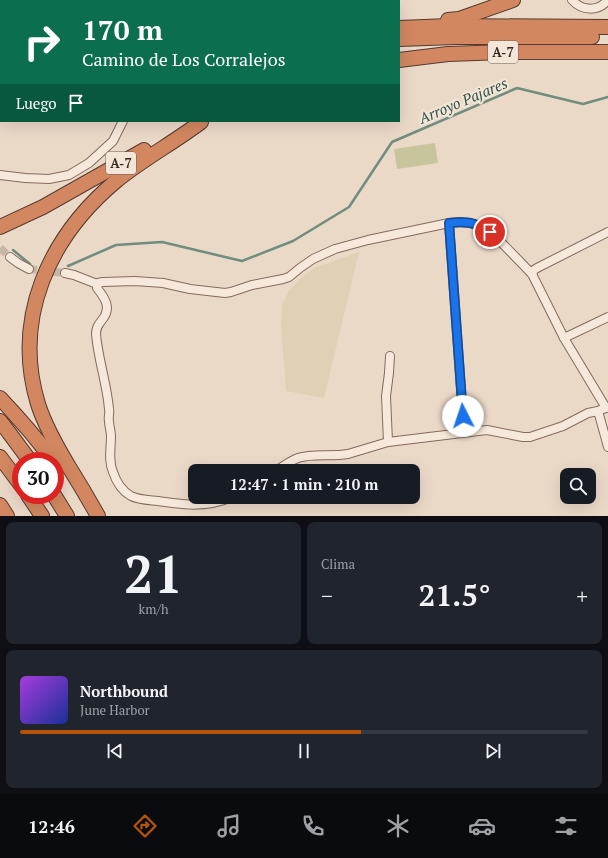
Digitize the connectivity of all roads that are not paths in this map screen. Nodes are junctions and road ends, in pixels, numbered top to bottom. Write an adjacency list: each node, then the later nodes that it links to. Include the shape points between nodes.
1 (512, 0): 5 (highway, via 459,19 428,22)
2 (572, 0): 3 (street, via 579,6 590,9)
3 (608, 0)
4 (608, 27): 5 (highway)
5 (405, 28)
6 (608, 37): 7 (highway, A-7)
7 (400, 39)
8 (608, 52): 9 (highway, A-7, via 448,54)
9 (400, 60)
10 (122, 122): 12 (street, via 113,141 89,163 69,175 49,179)
11 (202, 122): 14 (highway, A-7, via 180,130 43,207); 45 (highway, via 138,164 100,195 68,232 55,253 38,291 30,333 30,357 39,405 59,450)
12 (0, 174)
13 (449, 223): 19 (street, via 482,226); 20 (street, via 334,249 313,259 289,277 231,292 135,281); 28 (street)
14 (0, 227)
15 (608, 232): 19 (street, via 537,268)
16 (10, 256): 17 (street)
17 (29, 269)
18 (65, 273): 20 (street)
19 (532, 274): 22 (street)
20 (97, 284): 39 (street, via 106,301 105,314 96,332 109,410 110,461 113,474 131,496 179,504)
21 (608, 318): 22 (street)
22 (564, 338): 25 (street)
23 (390, 356): 29 (street, via 386,396)
24 (0, 398): 32 (highway)
25 (607, 407): 26 (street)
26 (598, 411): 28 (street, via 530,437 487,430); 30 (street)
27 (0, 421): 31 (highway)
28 (464, 432): 29 (street)
29 (388, 442): 34 (street, via 341,456 301,457)
30 (608, 446)
31 (23, 452)
32 (46, 452)
33 (0, 457): 35 (highway)
34 (287, 464)
35 (12, 473)
36 (64, 476): 44 (highway)
37 (34, 504): 42 (highway)
38 (60, 504): 43 (highway)
39 (206, 504)
40 (0, 505): 41 (highway)
41 (8, 516)
42 (42, 516)
43 (67, 516)
44 (94, 516)
45 (98, 516)

